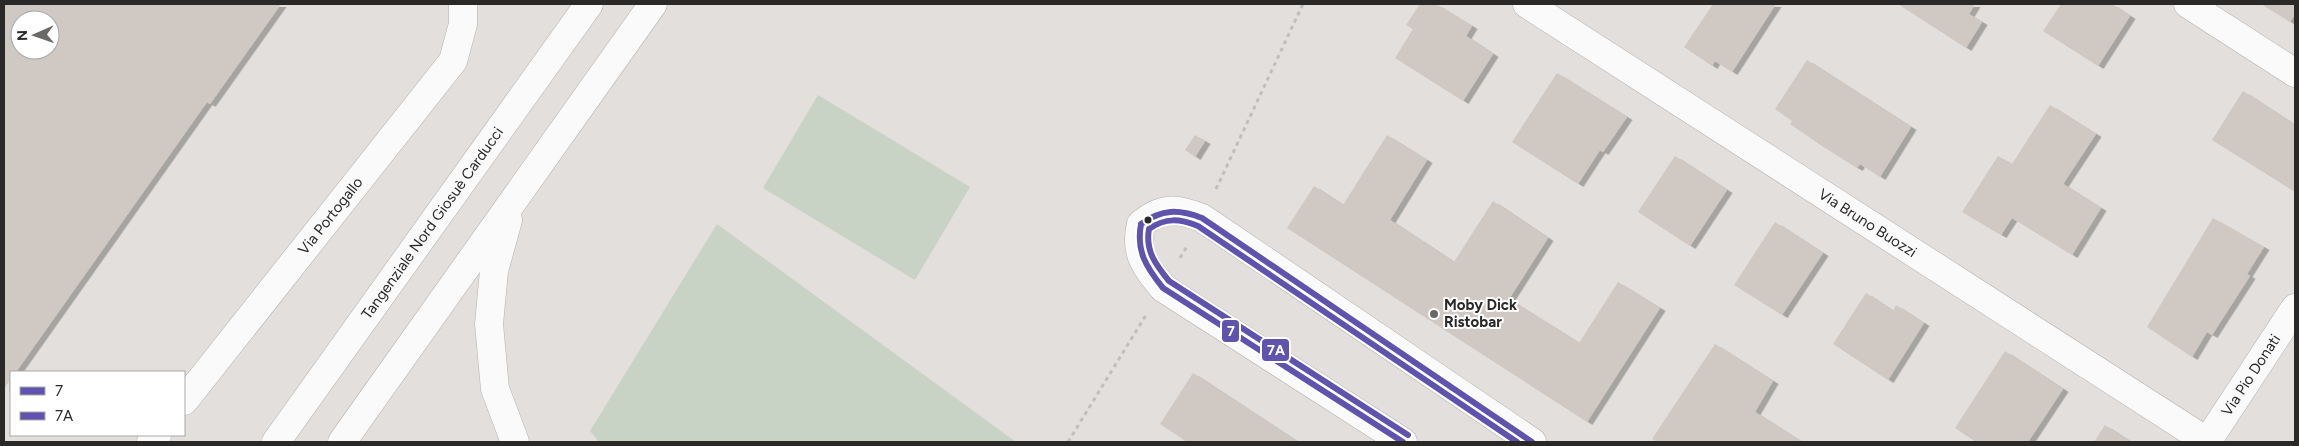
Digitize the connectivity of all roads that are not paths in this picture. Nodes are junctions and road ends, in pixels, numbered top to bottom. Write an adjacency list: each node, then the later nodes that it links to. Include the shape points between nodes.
1 (480, 4): 6 (main road)
2 (588, 4): 11 (main road, Tangenziale Nord Giosuè Carducci)
3 (653, 4): 8 (main road)
4 (1527, 4): 16 (main road, Via Bruno Buozzi)
5 (2188, 4): 7 (main road)
6 (463, 14): 10 (main road, Via Portogallo, via 453,61)
7 (2295, 73)
8 (512, 202): 12 (main road); 13 (main road, via 494,272 489,324 495,389)
9 (2295, 308): 16 (main road, Via Pio Donati)
10 (185, 400)
11 (276, 442)
12 (342, 442)
13 (515, 442)
14 (1403, 442): 15 (main road, via 1163,288 1144,264 1138,239 1141,224 1159,212 1177,210 1202,218)
15 (1532, 442)
16 (2207, 442)

